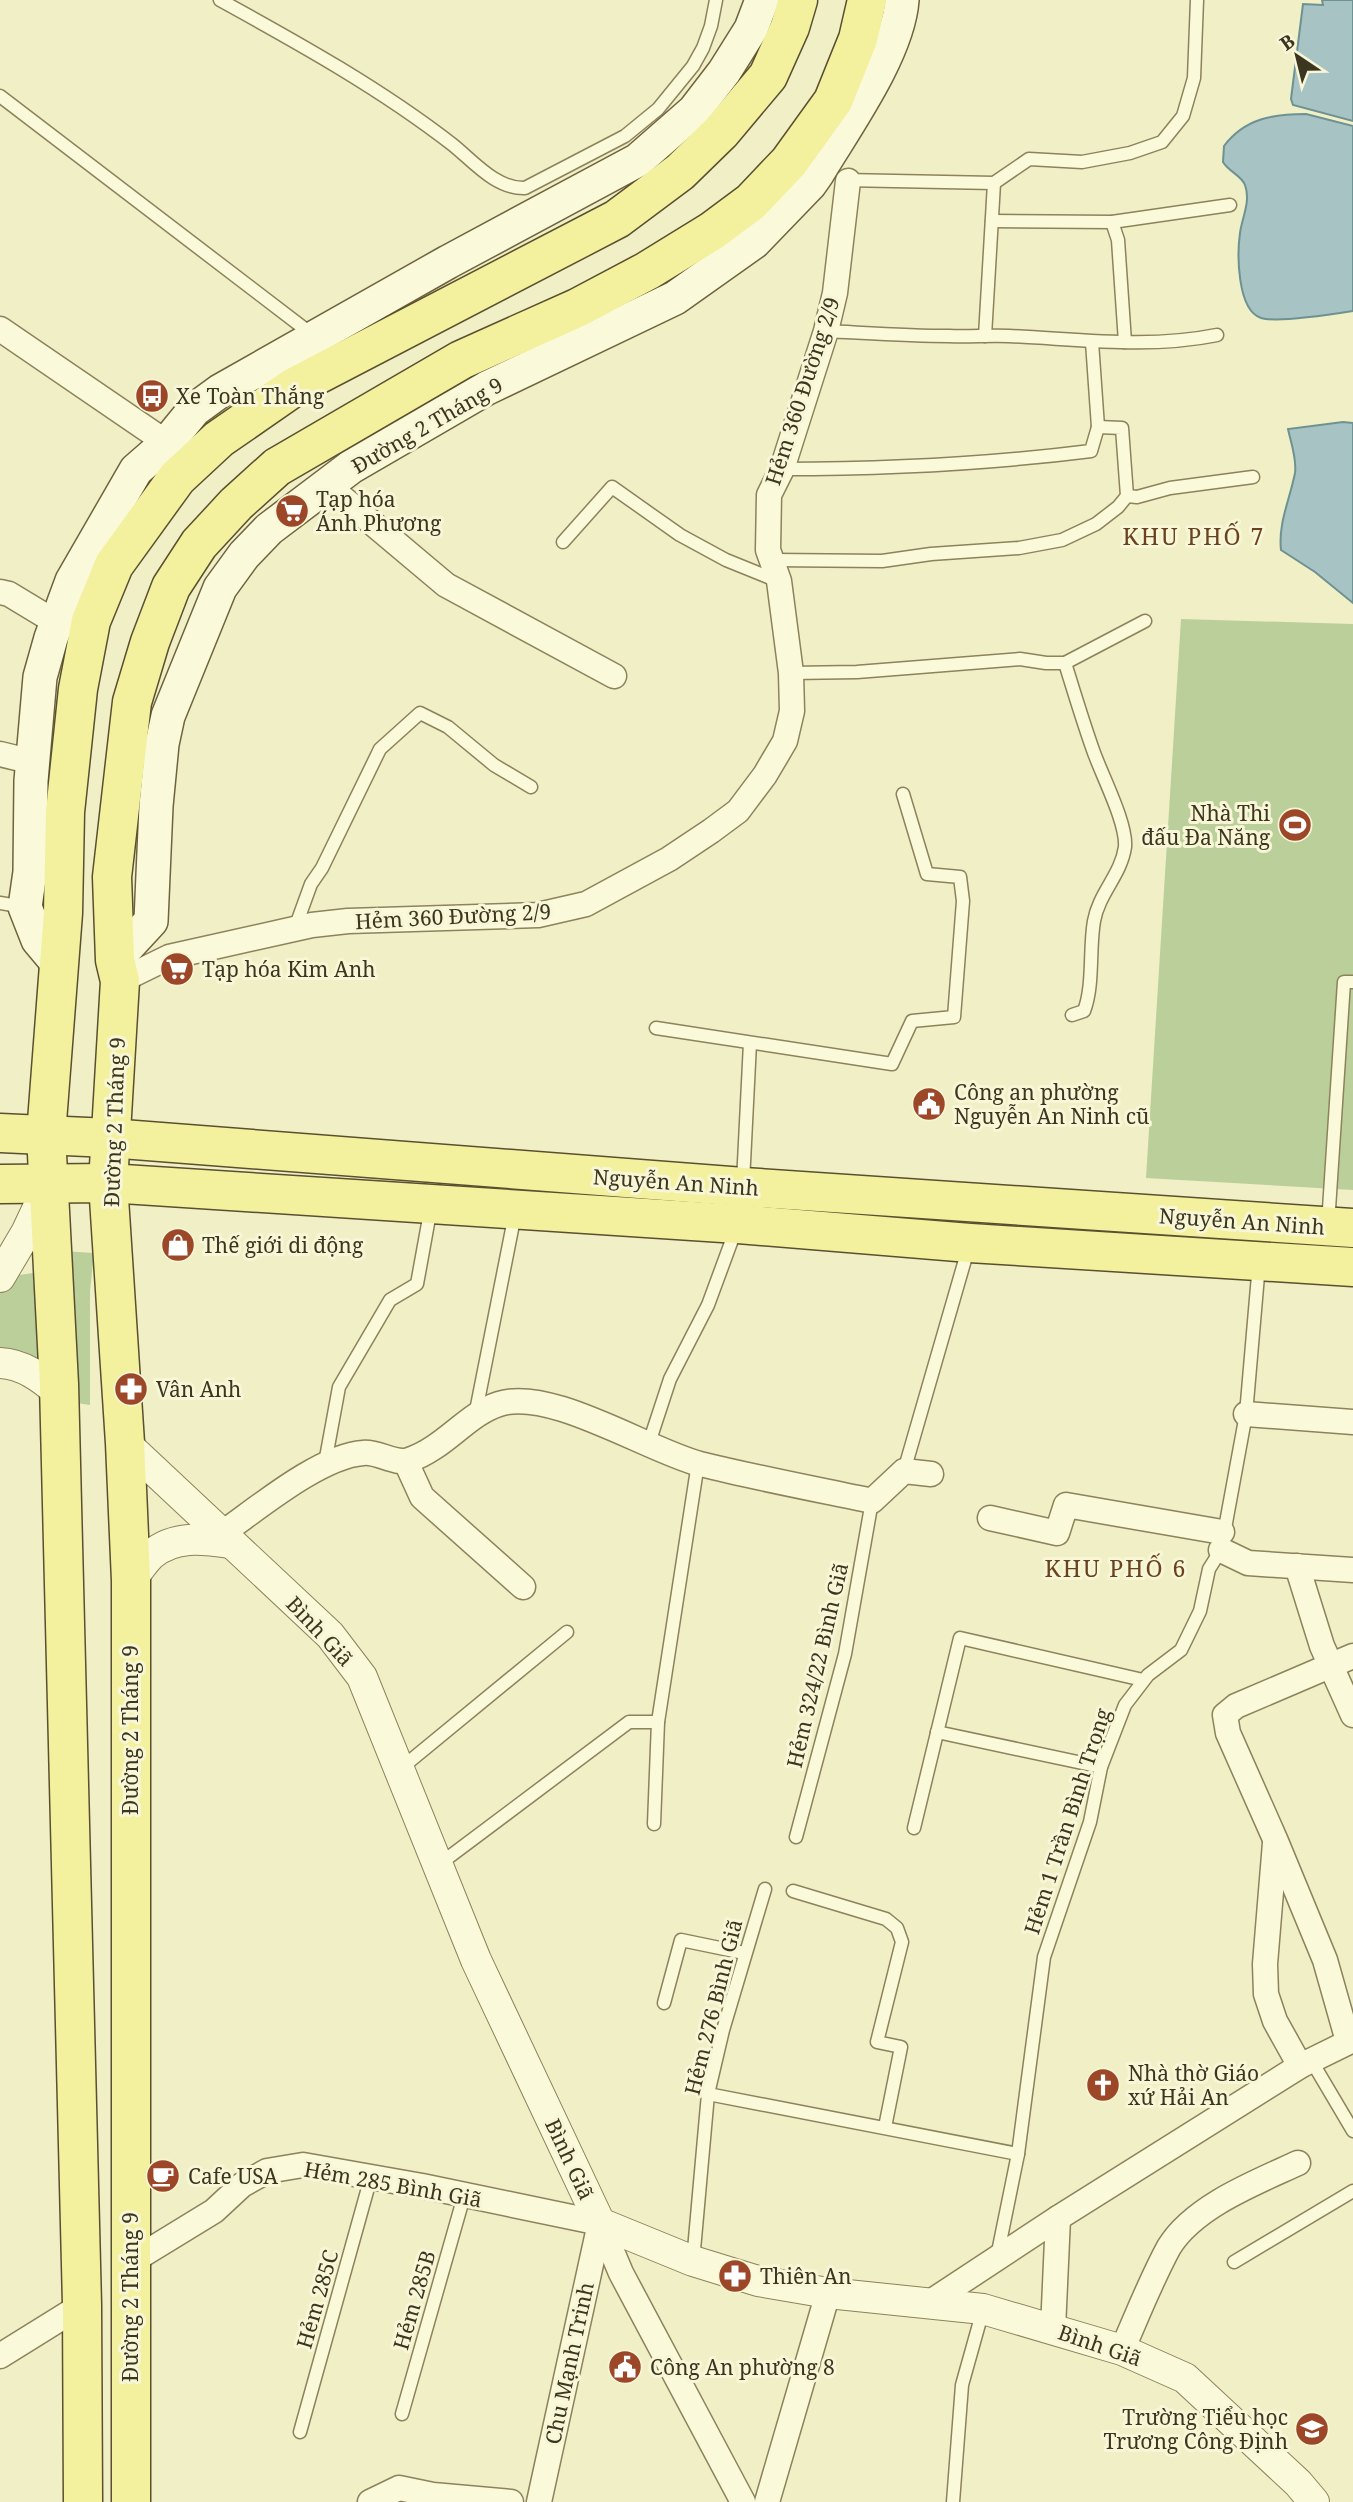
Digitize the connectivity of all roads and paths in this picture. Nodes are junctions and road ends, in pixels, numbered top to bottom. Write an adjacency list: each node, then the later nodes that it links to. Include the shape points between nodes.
1 (220, 0): 2 (lane, via 332,62 453,145 480,169 517,189 625,136 658,109 703,48)
2 (716, 0)
3 (762, 0): 17 (main road, via 751,29 694,111 638,160)
4 (798, 0): 41 (main road, via 768,76 680,172 617,219 294,387 219,439 177,478 114,565 91,621 78,689 65,812)
5 (867, 0): 42 (main road, Đường 2 Tháng 9, via 859,39 833,101 789,162 751,202 647,271 461,360 277,467 199,544 171,587 132,702 112,877)
6 (902, 0): 9 (main road, Đường 2 Tháng 9, via 881,66)
7 (1196, 0): 10 (lane, via 1194,78 1183,116 1162,142 1082,162 1029,159)
8 (0, 96): 17 (lane)
9 (833, 178): 10 (lane); 14 (street, Hẻm 360 Đường 2/9, via 835,293); 25 (main road, Đường 2 Tháng 9, via 810,184 754,242 675,298 487,388)
10 (994, 183): 12 (lane)
11 (1230, 205): 13 (lane)
12 (992, 221): 13 (lane); 18 (lane)
13 (1112, 222): 20 (lane, via 1118,240)
14 (826, 331): 18 (lane); 23 (street, Hẻm 360 Đường 2/9)
15 (3, 335): 22 (street)
16 (1217, 335): 20 (lane)
17 (314, 336): 22 (main road, via 220,391 194,410)
18 (985, 337): 19 (lane)
19 (1092, 342): 20 (lane); 21 (lane)
20 (1125, 342)
21 (1098, 427): 23 (lane, via 1091,451 879,469); 26 (lane, via 1122,428)
22 (167, 443): 31 (main road, via 136,470 72,581)
23 (782, 468): 28 (street, Hẻm 360 Đường 2/9, via 769,495 768,550)
24 (1253, 477): 26 (lane)
25 (327, 485): 34 (street, via 446,585); 42 (main road, Đường 2 Tháng 9, via 269,529 220,588 168,716 162,744 151,921)
26 (1127, 496): 28 (lane, via 1096,524 1062,540)
27 (563, 542): 28 (lane, via 612,487 680,535 726,560)
28 (775, 571): 33 (street, Hẻm 360 Đường 2/9)
29 (0, 592): 31 (street)
30 (1144, 621): 32 (lane)
31 (57, 623): 36 (main road, via 40,677)
32 (1065, 663): 33 (lane, via 1020,659); 44 (lane, via 1126,834 1121,867 1099,901 1094,920 1089,999 1084,1011)
33 (791, 673): 40 (street, Hẻm 360 Đường 2/9, via 792,711 785,741 738,811 669,859 586,904 538,915 348,920)
34 (614, 676)
35 (0, 754): 36 (street)
36 (33, 762): 39 (main road, via 30,872)
37 (531, 787): 40 (lane, via 494,765 448,727 420,713 380,749 322,869 310,884)
38 (903, 794): 46 (lane, via 927,874 960,877 963,901 954,1017 912,1021 892,1064)
39 (13, 905): 41 (main road)
40 (295, 928): 42 (street, Hẻm 360 Đường 2/9)
41 (59, 965): 42 (main road); 48 (main road)
42 (117, 971): 49 (main road, Đường 2 Tháng 9)
43 (1353, 982): 56 (lane, via 1344,982)
44 (1072, 1015)
45 (656, 1028): 46 (lane)
46 (750, 1043): 54 (lane)
47 (0, 1133): 48 (main road, Nguyễn An Ninh)
48 (46, 1135): 49 (main road, Nguyễn An Ninh); 50 (main road)
49 (110, 1138): 52 (main road, Đường 2 Tháng 9); 54 (main road, Nguyễn An Ninh)
50 (50, 1182): 51 (main road, Nguyễn An Ninh); 52 (main road, Nguyễn An Ninh); 60 (street); 62 (main road)
51 (0, 1184)
52 (108, 1184): 53 (main road, Nguyễn An Ninh); 66 (main road, Đường 2 Tháng 9)
53 (432, 1204): 55 (main road, Nguyễn An Ninh); 69 (lane, via 417,1284 390,1300 339,1387)
54 (740, 1205): 55 (main road, Nguyễn An Ninh); 56 (main road, Nguyễn An Ninh); 57 (main road, Nguyễn An Ninh); 67 (lane, via 708,1305 670,1379)
55 (516, 1210): 64 (lane)
56 (1340, 1228): 59 (main road)
57 (970, 1243): 58 (main road, Nguyễn An Ninh); 71 (lane)
58 (1260, 1261): 59 (main road, Nguyễn An Ninh); 63 (lane, Hẻm 1 Trần Bình Trọng)
59 (1339, 1266)
60 (0, 1277)
61 (0, 1363): 62 (street, via 40,1376)
62 (59, 1393): 115 (main road)
63 (1246, 1414): 65 (street); 76 (lane, Hẻm 1 Trần Bình Trọng)
64 (475, 1417): 67 (street, via 499,1404 522,1401 582,1414); 68 (street, via 440,1446)
65 (1353, 1422)
66 (125, 1443): 75 (street, Bình Giã); 79 (main road, Đường 2 Tháng 9)
67 (648, 1446): 70 (street)
68 (406, 1462): 69 (street, via 364,1452); 80 (street, via 422,1497)
69 (324, 1463): 75 (street)
70 (698, 1463): 73 (street); 85 (lane)
71 (904, 1471): 72 (street); 73 (street)
72 (930, 1474)
73 (872, 1502): 91 (lane, Hẻm 324/22 Bình Giã, via 845,1654)
74 (990, 1518): 76 (street, via 1057,1533 1066,1505)
75 (226, 1538): 79 (street, via 175,1541 152,1555); 88 (street, Bình Giã, via 330,1635 362,1676)
76 (1221, 1541): 77 (street, via 1248,1563); 83 (lane, Hẻm 1 Trần Bình Trọng, via 1200,1611 1181,1650)
77 (1297, 1566): 78 (street); 82 (street, via 1322,1646)
78 (1353, 1570)
79 (131, 1581): 113 (main road, Đường 2 Tháng 9)
80 (523, 1587)
81 (567, 1632): 88 (lane)
82 (1342, 1661): 84 (street); 92 (street, via 1236,1706 1225,1715 1228,1733)
83 (1143, 1680): 86 (lane, via 960,1638); 87 (lane, Hẻm 1 Trần Bình Trọng, via 1125,1705)
84 (1353, 1715)
85 (658, 1722): 89 (lane); 93 (lane, via 629,1722)
86 (937, 1732): 87 (lane); 90 (lane)
87 (1101, 1767): 103 (lane, Hẻm 1 Trần Bình Trọng, via 1090,1822 1044,1957)
88 (399, 1770): 93 (street, Bình Giã)
89 (654, 1824)
90 (914, 1828)
91 (796, 1837)
92 (1275, 1839): 98 (street, via 1325,1960); 99 (street, via 1266,1994 1275,2021)
93 (437, 1866): 109 (street, Bình Giã, via 476,1960)
94 (765, 1889): 96 (lane, Hẻm 276 Bình Giã)
95 (793, 1891): 101 (lane, via 887,1919 897,1928 902,1942 877,2042 901,2047)
96 (744, 1953): 97 (lane, via 681,1940); 100 (lane, Hẻm 276 Bình Giã)
97 (664, 2003)
98 (1350, 2040): 99 (street)
99 (1306, 2063): 102 (lane); 108 (street)
100 (708, 2094): 101 (lane); 111 (lane, Hẻm 276 Bình Giã)
101 (885, 2127): 103 (lane)
102 (1353, 2131)
103 (1018, 2154): 110 (lane, Hẻm 1 Trần Bình Trọng)
104 (1298, 2163): 119 (street, via 1237,2190 1205,2211 1170,2245)
105 (371, 2177): 107 (street, Hẻm 285 Bình Giã); 113 (street, Hẻm 285 Bình Giã, via 303,2165 267,2171 242,2185 214,2211); 122 (lane, Hẻm 285C)
106 (1353, 2190): 112 (lane)
107 (464, 2196): 109 (street, Hẻm 285 Bình Giã); 121 (lane, Hẻm 285B)
108 (1058, 2218): 110 (street); 118 (street)
109 (600, 2223): 111 (street, Bình Giã); 127 (street, Chu Mạnh Trinh); 128 (street, via 621,2273)
110 (997, 2258): 116 (street)
111 (693, 2261): 114 (street, Bình Giã)
112 (1234, 2262)
113 (130, 2263): 115 (main road); 124 (main road, Đường 2 Tháng 9)
114 (828, 2293): 116 (street, Bình Giã); 129 (street)
115 (82, 2305): 120 (street); 123 (main road)
116 (926, 2305): 117 (street, Bình Giã)
117 (983, 2309): 118 (street, Bình Giã); 130 (lane, via 962,2385)
118 (1054, 2329): 119 (street, Bình Giã)
119 (1122, 2350): 131 (street, Bình Giã, via 1185,2378)
120 (0, 2356)
121 (402, 2414)
122 (300, 2432)
123 (83, 2502)
124 (131, 2502)
125 (370, 2502): 126 (street, via 399,2488)
126 (511, 2502)
127 (539, 2502)
128 (743, 2502)
129 (767, 2502)
130 (953, 2502)
131 (1314, 2502)

